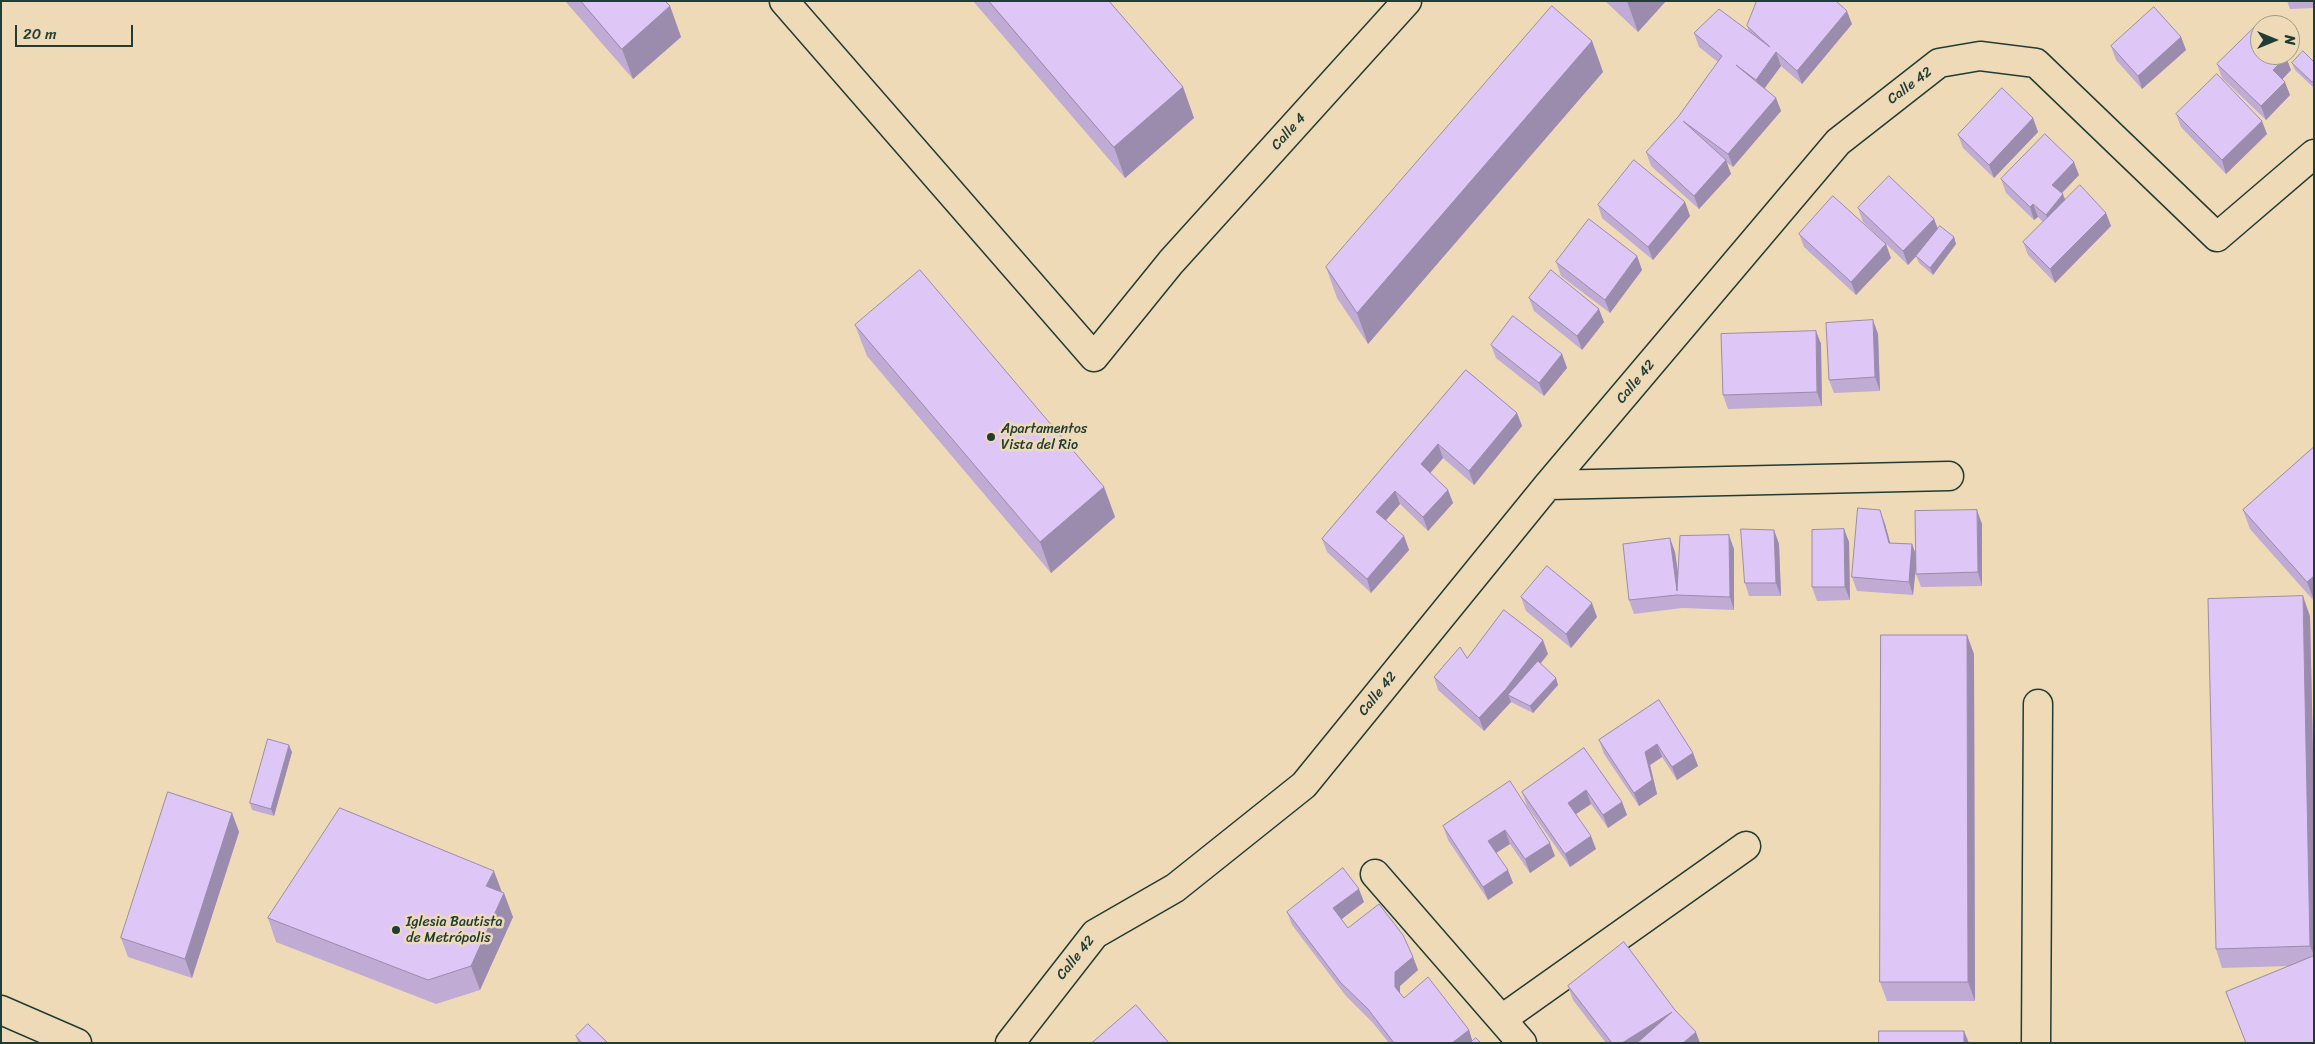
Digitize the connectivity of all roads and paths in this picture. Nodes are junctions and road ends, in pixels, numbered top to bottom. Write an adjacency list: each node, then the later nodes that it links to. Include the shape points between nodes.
1 (784, 1): 2 (street, Calle 4, via 1094,357 1171,262)
2 (1407, 1)
3 (2314, 154): 5 (street, Calle 42, via 2217,237 2036,63 1980,56 1940,63 1838,142)
4 (1949, 476): 5 (street)
5 (1548, 485): 12 (street, Calle 42, via 1304,785 1175,888 1095,934)
6 (2038, 704): 14 (street)
7 (1746, 846): 10 (street)
8 (1375, 874): 10 (street)
9 (1, 1010): 11 (street)
10 (1502, 1020): 13 (street)
11 (78, 1043)
12 (1010, 1043)
13 (1522, 1043)
14 (2036, 1043)

